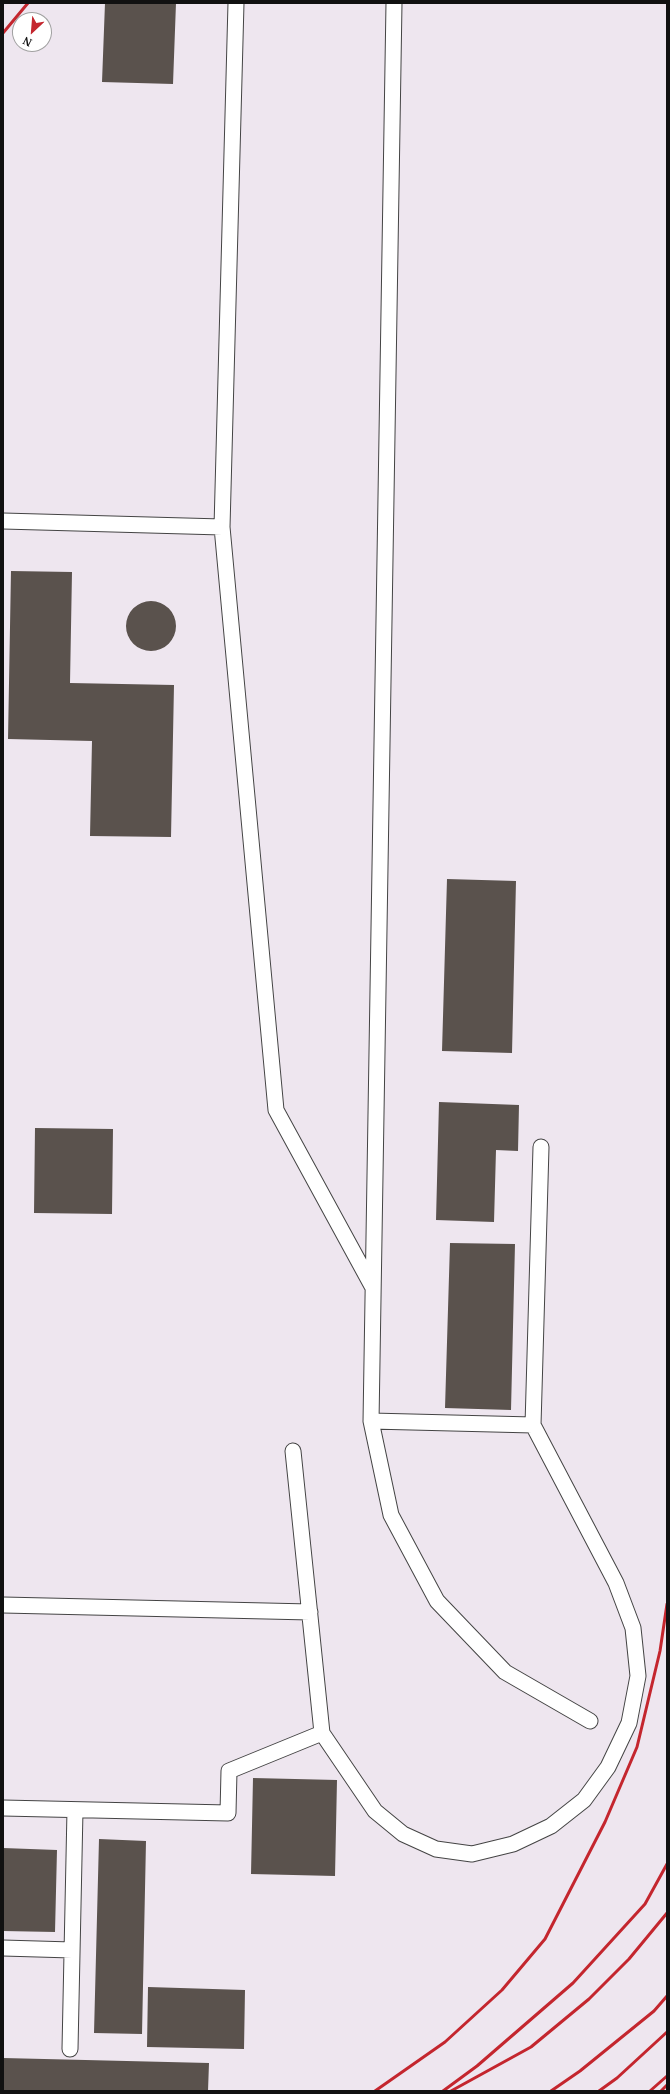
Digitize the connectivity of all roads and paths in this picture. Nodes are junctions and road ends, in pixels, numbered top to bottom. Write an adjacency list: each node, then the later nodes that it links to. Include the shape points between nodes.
1 (236, 3): 4 (lane)
2 (394, 3): 6 (lane)
3 (3, 521): 4 (lane)
4 (222, 527): 6 (lane, via 276,1110)
5 (541, 1147): 8 (lane)
6 (373, 1286): 7 (lane)
7 (371, 1420): 8 (lane); 12 (lane, via 391,1515 437,1601 505,1672)
8 (533, 1425): 13 (lane, via 616,1583 633,1628 638,1676 629,1723 608,1766 584,1800 551,1826 513,1844 472,1854 436,1849 403,1834 375,1810)
9 (293, 1451): 11 (lane)
10 (3, 1605): 11 (lane)
11 (310, 1612): 13 (lane)
12 (590, 1721)
13 (322, 1733): 15 (lane, via 229,1771 228,1813)
14 (3, 1808): 15 (lane)
15 (75, 1810): 17 (lane)
16 (3, 1948): 17 (lane)
17 (72, 1950): 18 (lane)
18 (70, 2049)

